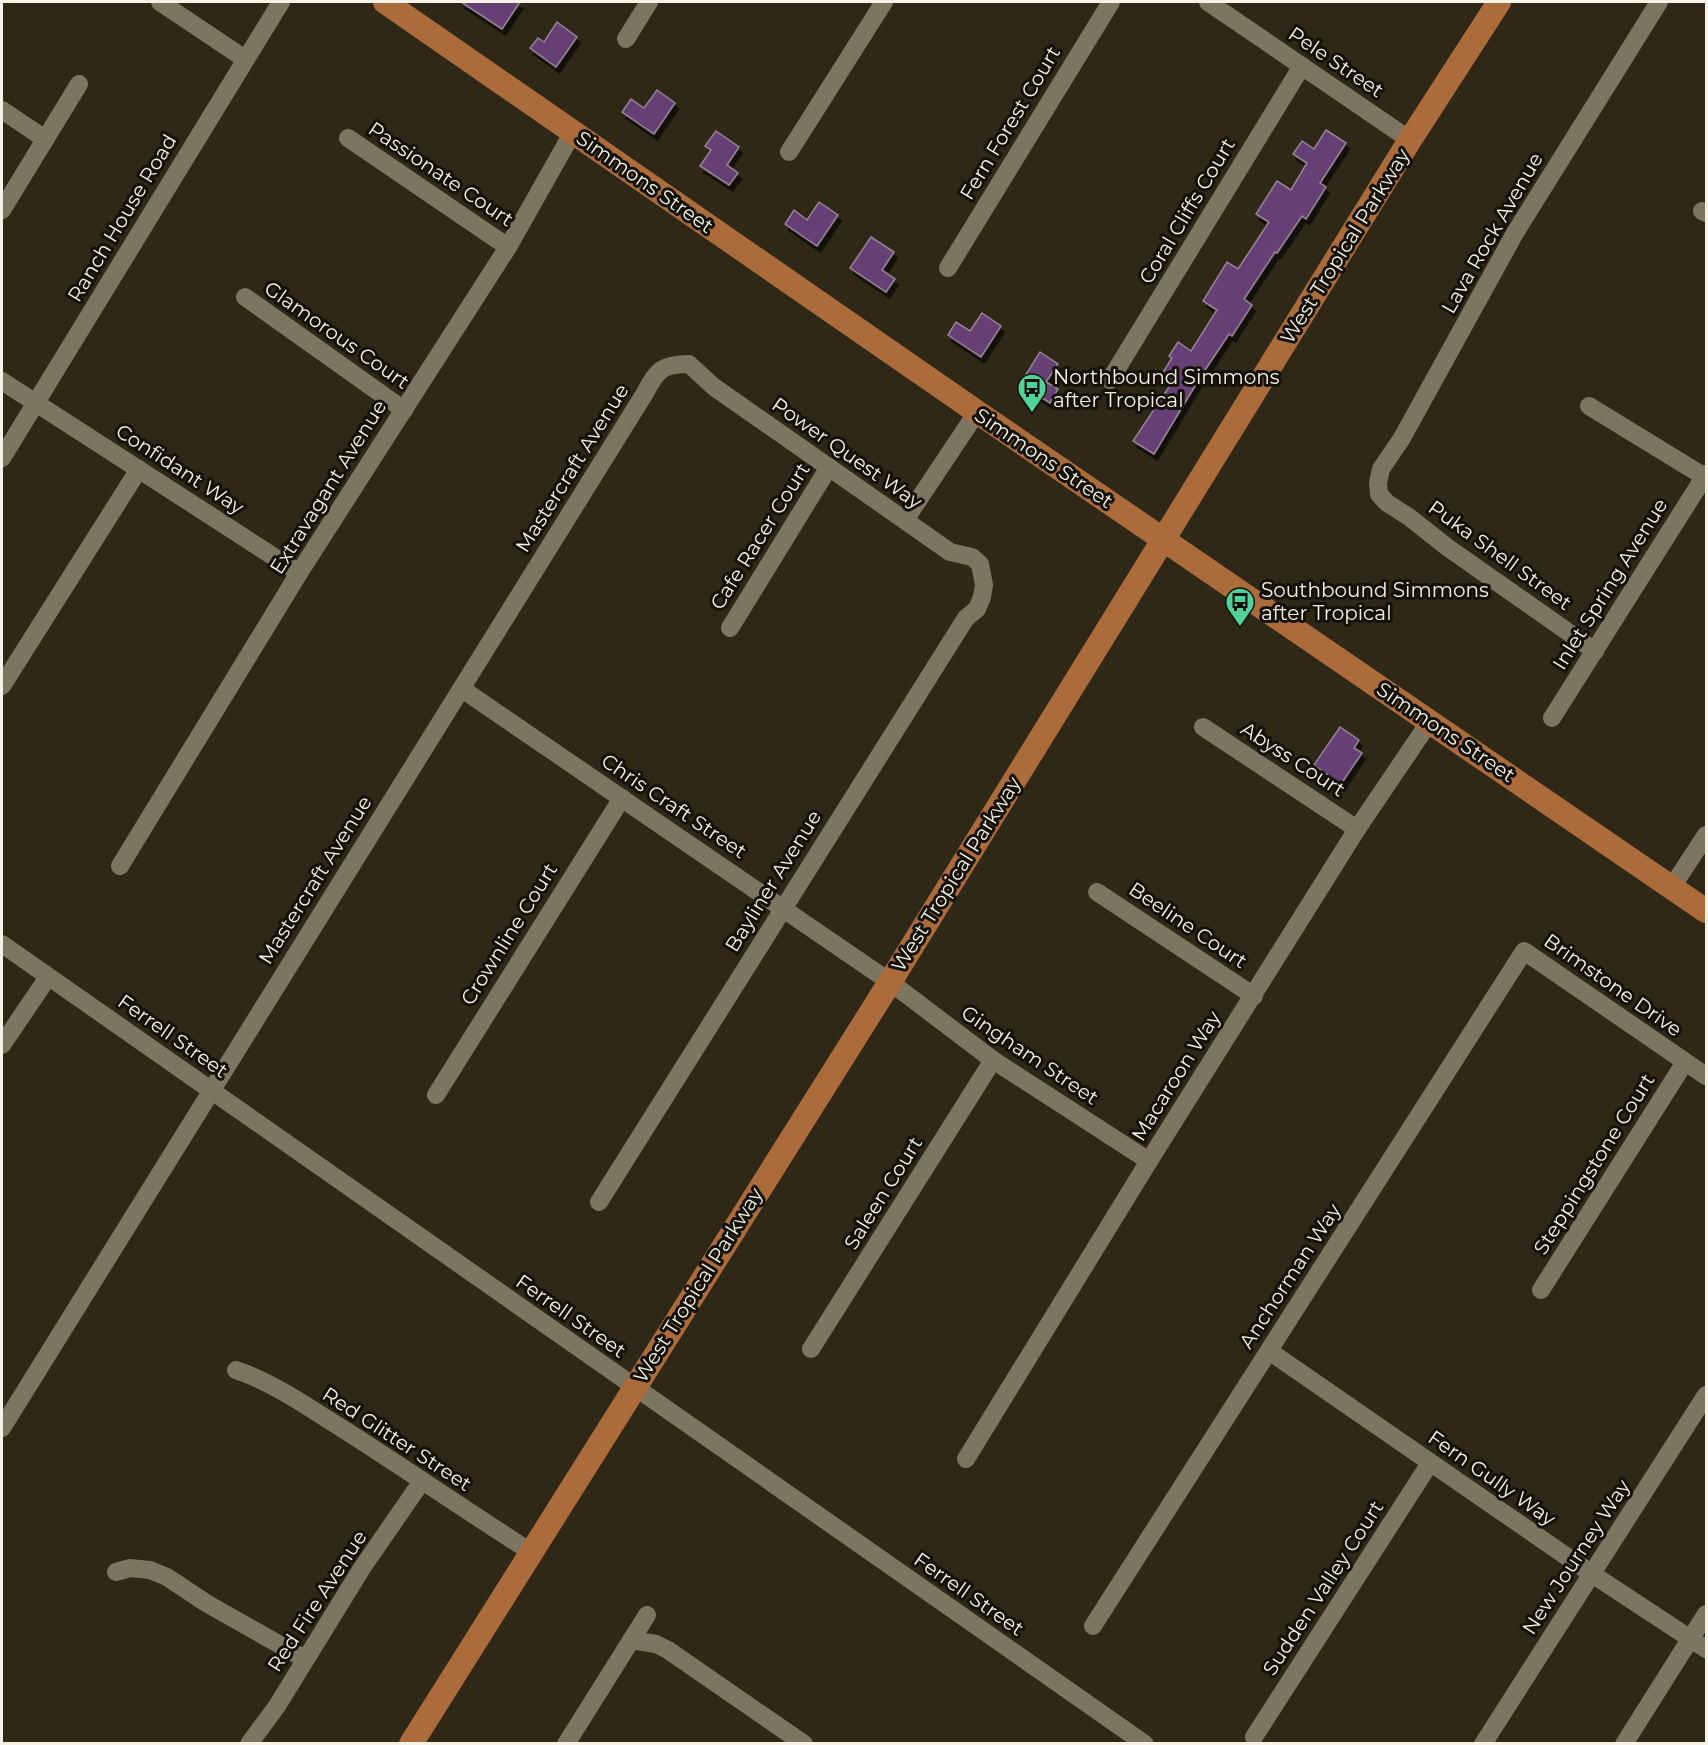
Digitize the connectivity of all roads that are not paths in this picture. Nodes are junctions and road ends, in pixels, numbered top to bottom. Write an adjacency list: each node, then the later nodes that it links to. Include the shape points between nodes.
1 (160, 2): 11 (street)
2 (281, 2): 11 (street, Ranch House Road)
3 (385, 2): 15 (main road, Simmons Street)
4 (649, 2): 10 (street)
5 (884, 2): 19 (street)
6 (1111, 2): 22 (street, Fern Forest Court)
7 (1208, 2): 12 (street, Pele Street)
8 (1499, 2): 18 (main road, West Tropical Parkway)
9 (1659, 2): 35 (street, Lava Rock Avenue, via 1515,233 1381,469)
10 (626, 39)
11 (245, 60): 27 (street, Ranch House Road)
12 (1302, 66): 18 (street, Pele Street); 25 (street, Coral Cliffs Court)
13 (79, 84): 17 (street)
14 (2, 110): 17 (street)
15 (573, 132): 21 (street, Extravagant Avenue); 30 (main road, Simmons Street)
16 (348, 138): 21 (street, Passionate Court)
17 (45, 139): 20 (street)
18 (1410, 140): 37 (main road, West Tropical Parkway)
19 (789, 152)
20 (2, 210)
21 (508, 247): 29 (street, Extravagant Avenue)
22 (948, 268)
23 (245, 297): 29 (street, Glamorous Court)
24 (674, 364): 32 (street, Power Quest Way, via 689,364 714,387); 43 (street, Mastercraft Avenue, via 663,367 653,378)
25 (1110, 380)
26 (2, 381): 27 (street, Confidant Way)
27 (36, 403): 31 (street, Ranch House Road); 33 (street, Confidant Way)
28 (1589, 406): 34 (street)
29 (404, 410): 38 (street, Extravagant Avenue)
30 (977, 412): 36 (street); 37 (main road, Simmons Street)
31 (2, 458)
32 (829, 467): 36 (street, Power Quest Way); 40 (street, Cafe Racer Court)
33 (139, 469): 38 (street, Confidant Way); 42 (street)
34 (1706, 476): 41 (street, Inlet Spring Avenue)
35 (1379, 494): 41 (street, Puka Shell Street)
36 (905, 520): 39 (street, Power Quest Way, via 950,552 972,556 980,564)
37 (1163, 538): 45 (main road, Simmons Street); 58 (main road, West Tropical Parkway)
38 (299, 573): 50 (street, Extravagant Avenue)
39 (984, 585): 53 (street, Bayliner Avenue, via 977,609 966,618)
40 (730, 628)
41 (1595, 651): 44 (street, Inlet Spring Avenue)
42 (2, 686)
43 (462, 689): 47 (street, Chris Craft Street); 64 (street, Mastercraft Avenue)
44 (1552, 718)
45 (1430, 721): 48 (street, Macaroon Way); 51 (main road, Simmons Street)
46 (1203, 727): 48 (street, Abyss Court)
47 (622, 798): 53 (street, Chris Craft Street); 65 (street, Crownline Court)
48 (1358, 829): 59 (street, Macaroon Way)
49 (1707, 835): 51 (street)
50 (120, 866)
51 (1672, 887): 54 (main road, Simmons Street)
52 (1097, 892): 59 (street, Beeline Court)
53 (783, 908): 58 (street, Chris Craft Street); 67 (street, Bayliner Avenue)
54 (1707, 911)
55 (2, 944): 57 (street, Ferrell Street)
56 (1524, 951): 62 (street, Brimstone Drive); 70 (street, Anchorman Way)
57 (48, 976): 60 (street); 64 (street, Ferrell Street)
58 (890, 982): 61 (street, Gingham Street); 72 (main road, West Tropical Parkway)
59 (1254, 996): 66 (street, Macaroon Way)
60 (2, 1045)
61 (993, 1060): 66 (street, Gingham Street); 69 (street, Saleen Court)
62 (1685, 1062): 63 (street, Brimstone Drive); 68 (street, Steppingstone Court)
63 (1707, 1076)
64 (210, 1089): 72 (street, Ferrell Street); 74 (street, Mastercraft Avenue)
65 (436, 1095)
66 (1149, 1161): 75 (street, Macaroon Way)
67 (599, 1202)
68 (1541, 1290)
69 (811, 1349)
70 (1269, 1351): 76 (street, Fern Gully Way); 83 (street, Anchorman Way)
71 (236, 1370): 77 (street, Red Glitter Street, via 288,1395)
72 (634, 1388): 78 (main road, West Tropical Parkway); 93 (street, Ferrell Street)
73 (1707, 1395): 80 (street, New Journey Way)
74 (2, 1428)
75 (966, 1459)
76 (1430, 1463): 80 (street, Fern Gully Way); 88 (street, Sudden Valley Court)
77 (422, 1481): 78 (street, Red Glitter Street); 87 (street, Red Fire Avenue)
78 (531, 1552): 91 (main road, West Tropical Parkway)
79 (116, 1572): 87 (street, via 130,1568 168,1577)
80 (1592, 1574): 84 (street, Fern Gully Way); 94 (street, New Journey Way)
81 (1707, 1614): 84 (street)
82 (647, 1615): 85 (street)
83 (1093, 1626)
84 (1691, 1639): 86 (street, Fern Gully Way); 95 (street)
85 (631, 1640): 89 (street, via 668,1650); 92 (street)
86 (1707, 1649)
87 (305, 1659): 90 (street, Red Fire Avenue)
88 (1254, 1737)
89 (798, 1742)
90 (249, 1743)
91 (411, 1743)
92 (566, 1743)
93 (1145, 1743)
94 (1483, 1743)
95 (1624, 1743)

